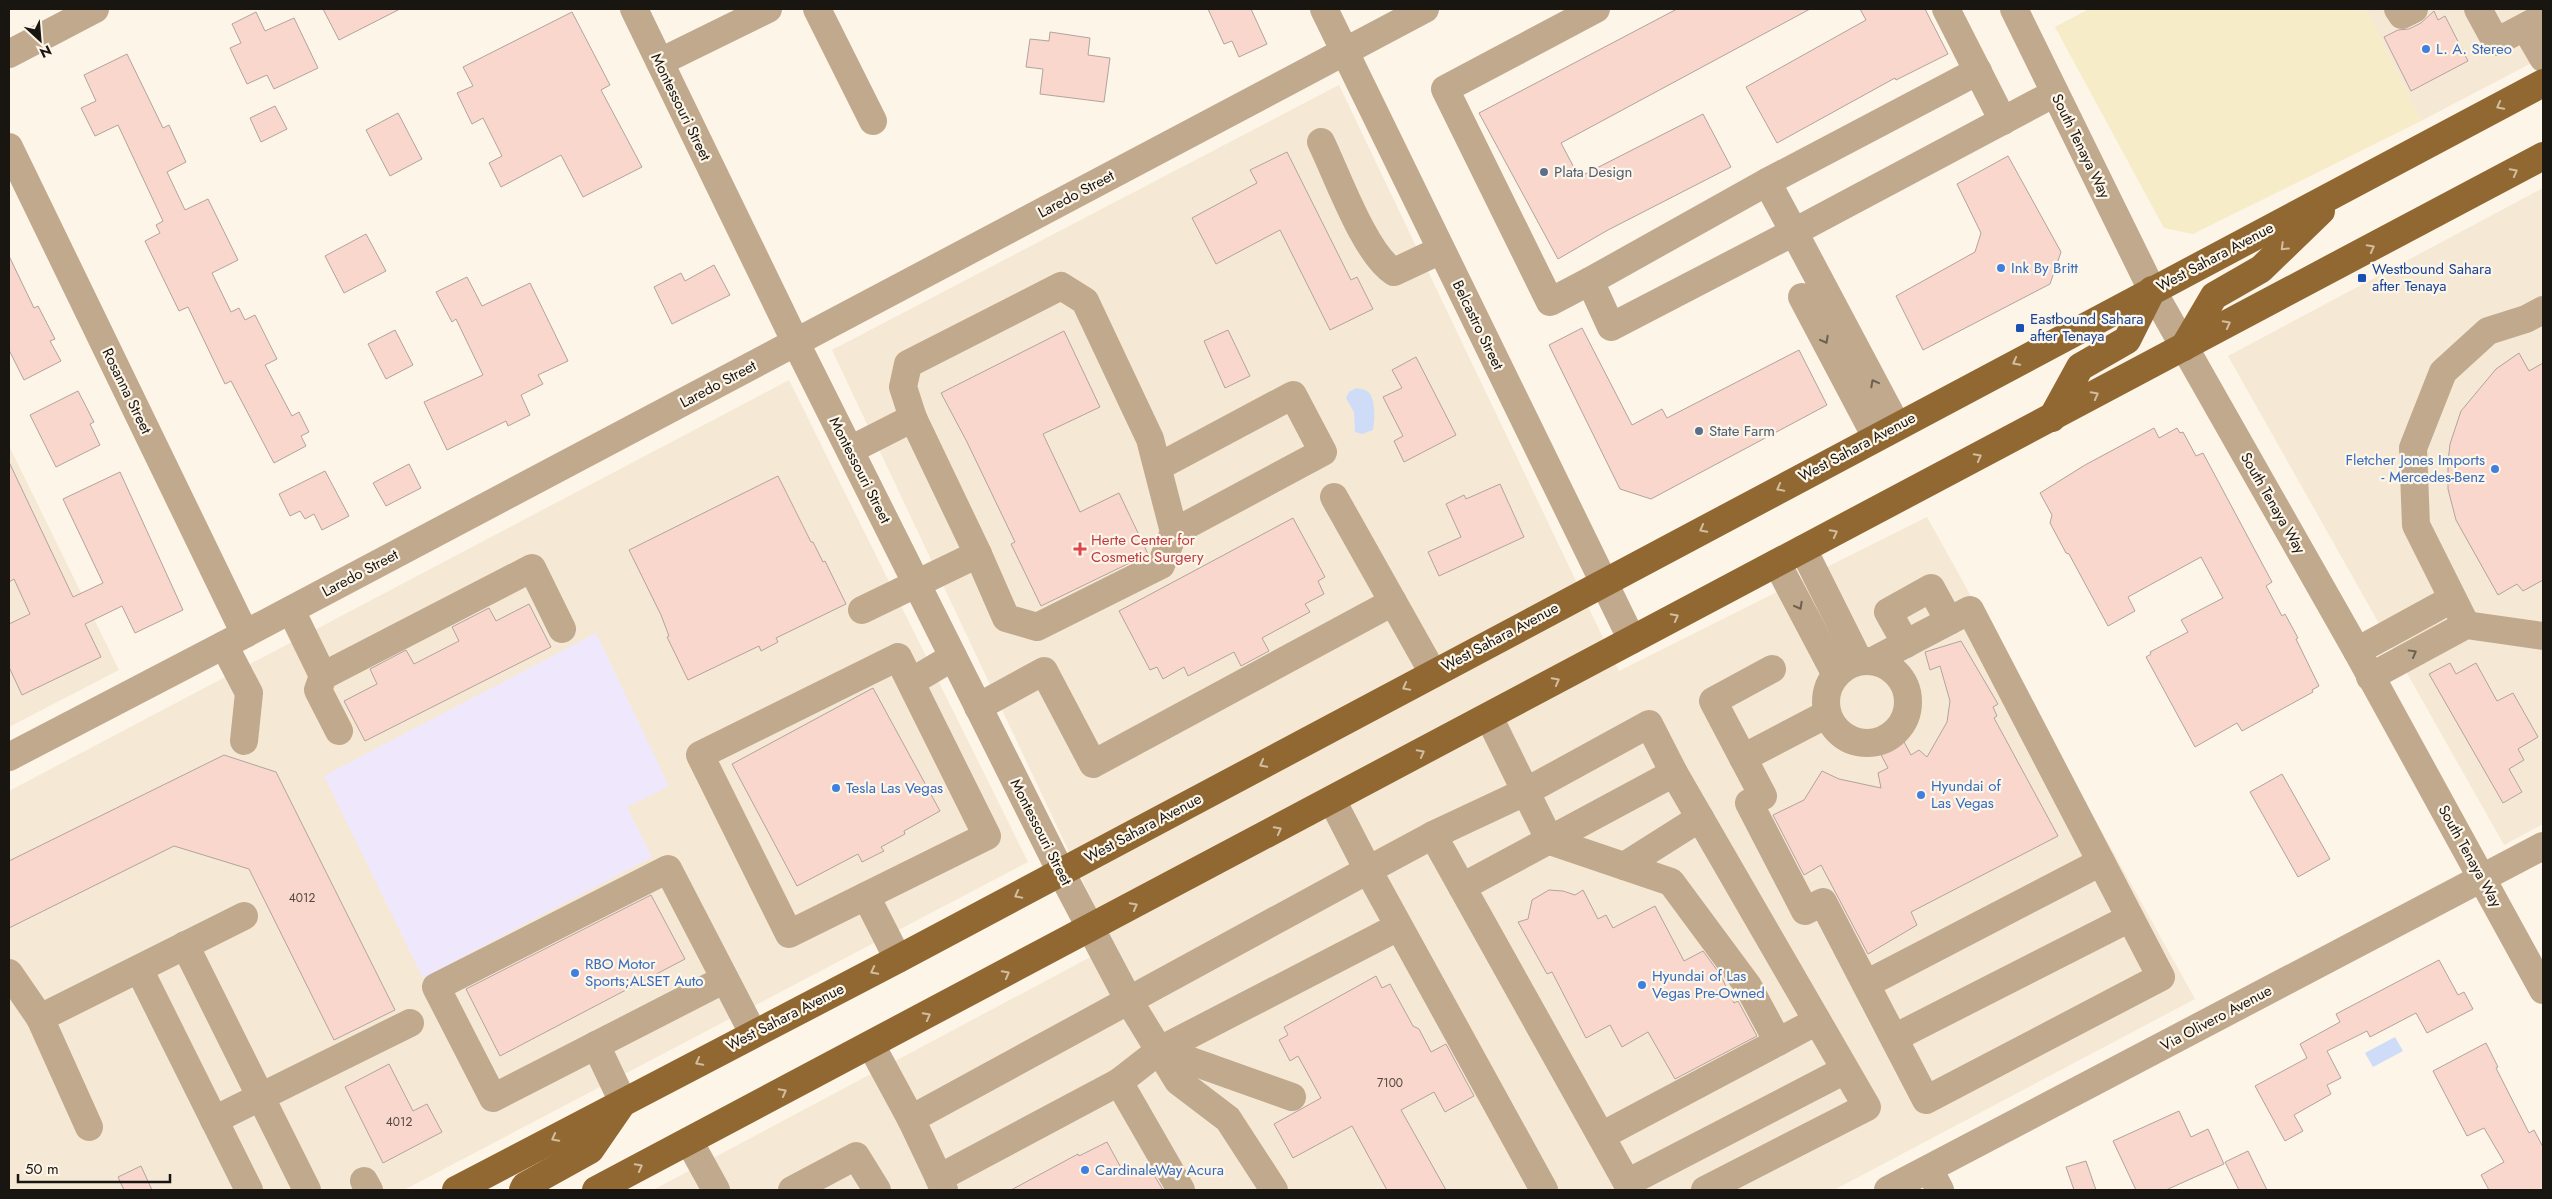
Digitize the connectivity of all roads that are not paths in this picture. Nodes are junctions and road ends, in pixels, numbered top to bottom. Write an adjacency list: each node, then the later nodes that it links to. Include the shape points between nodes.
1 (96, 9): 15 (street)
2 (634, 9): 17 (street, Montessouri Street)
3 (768, 9): 17 (street)
4 (817, 9): 21 (street)
5 (1324, 9): 14 (street, Belcastro Street)
6 (1426, 9): 14 (street, Laredo Street)
7 (1596, 9): 30 (street, via 1444,90 1550,302)
8 (1946, 9): 18 (street)
9 (2014, 9): 20 (street, South Tenaya Way)
10 (2398, 9): 11 (street, via 2402,15)
11 (2414, 9)
12 (2478, 9): 13 (street, via 2496,42)
13 (2539, 15): 16 (street)
14 (1345, 52): 29 (street, Belcastro Street); 33 (street, Laredo Street)
15 (9, 54)
16 (2543, 58)
17 (660, 62): 33 (street, Montessouri Street)
18 (1978, 71): 22 (street); 26 (street)
19 (2543, 83): 27 (main road, West Sahara Avenue, one-way to 27)
20 (2054, 94): 22 (street); 31 (street, South Tenaya Way)
21 (873, 121)
22 (2003, 121): 28 (street)
23 (1321, 142): 29 (street, via 1368,242 1384,266 1394,272)
24 (9, 147): 55 (street, Rosanna Street)
25 (2543, 156): 34 (main road, one-way to 25)
26 (1767, 182): 28 (street); 30 (street)
27 (2344, 189): 31 (main road, West Sahara Avenue); 34 (main road, one-way to 34, via 2261,269 2214,296)
28 (1794, 232): 30 (street, via 1611,327); 37 (street, via 1813,292)
29 (1441, 250): 45 (street, Belcastro Street)
30 (1590, 281)
31 (2152, 290): 34 (street, South Tenaya Way); 36 (main road, via 2127,340 2080,367); 37 (main road, West Sahara Avenue, one-way to 37)
32 (2543, 310): 47 (street, via 2488,331 2443,372 2413,448 2416,525)
33 (796, 343): 38 (street, Montessouri Street); 49 (street, Laredo Street)
34 (2184, 347): 36 (main road, one-way to 34); 58 (street, South Tenaya Way)
35 (914, 418): 38 (street); 39 (street, via 903,387 908,364 1061,286 1085,301 1150,439); 43 (street)
36 (2052, 418): 42 (main road, one-way to 36)
37 (1887, 431): 45 (main road, West Sahara Avenue, one-way to 45)
38 (850, 450): 46 (street, Montessouri Street)
39 (1158, 467): 41 (street); 41 (street, via 1293,395 1323,452)
40 (1334, 497): 48 (street)
41 (1174, 532): 43 (street, via 1160,565 1037,627 1006,618)
42 (1803, 549): 44 (main road); 60 (street)
43 (978, 554): 46 (street)
44 (1777, 563): 56 (main road, one-way to 44); 63 (street, one-way to 63)
45 (1603, 582): 56 (street, Belcastro Street); 62 (main road, West Sahara Avenue)
46 (916, 583): 50 (street); 59 (street, Montessouri Street)
47 (2452, 599): 52 (street); 58 (street)
48 (1393, 602): 62 (street); 67 (street, via 1093,764 1044,671)
49 (291, 610): 55 (street, Laredo Street); 64 (street)
50 (862, 610)
51 (1949, 621): 57 (street); 57 (street, via 1931,588 1888,612); 81 (street, via 1970,610)
52 (2466, 624): 54 (street); 65 (street, one-way to 52)
53 (562, 629): 64 (street, via 532,568)
54 (2543, 636)
55 (234, 640): 71 (street, Rosanna Street, via 249,693); 72 (street, Laredo Street)
56 (1632, 640): 69 (main road, one-way to 56)
57 (1906, 644): 60 (street)
58 (2357, 651): 65 (street, South Tenaya Way)
59 (953, 657): 66 (street); 67 (street, Montessouri Street)
60 (1866, 661): 63 (street, via 1846,666); 68 (street, via 1886,665 1905,684 1908,711 1902,724 1882,741 1868,744 1842,736 1832,726)
61 (1772, 669): 73 (street, via 1713,701)
62 (1433, 673): 84 (main road, West Sahara Avenue, one-way to 84)
63 (1836, 675): 68 (street, via 1828,686)
64 (323, 676): 70 (street, via 318,690)
65 (2370, 677): 85 (street, South Tenaya Way)
66 (911, 682): 87 (street, via 987,836); 87 (street, via 898,657 700,755 789,934)
67 (978, 706): 84 (street, Montessouri Street)
68 (1827, 714): 73 (street)
69 (1489, 717): 75 (street); 76 (main road, one-way to 69)
70 (338, 731)
71 (244, 741)
72 (9, 755)
73 (1743, 758): 97 (street, via 1763,796 1749,803 1805,911 1823,902)
74 (1674, 773): 75 (street, via 1649,724); 77 (street); 79 (street)
75 (1526, 792): 78 (street); 79 (street)
76 (1332, 800): 83 (street); 91 (main road, one-way to 76)
77 (1700, 818): 82 (street); 101 (street)
78 (1433, 835): 83 (street); 86 (street)
79 (1550, 841): 82 (street); 86 (street)
80 (2543, 846): 85 (street, Via Olivero Avenue)
81 (2101, 862): 89 (street); 97 (street)
82 (1624, 866): 105 (street, via 1671,882 1748,986)
83 (1368, 870): 90 (street); 99 (street)
84 (1061, 872): 91 (street, Montessouri Street); 93 (main road, West Sahara Avenue, one-way to 93)
85 (2483, 877): 98 (street, South Tenaya Way); 119 (street, Via Olivero Avenue)
86 (1462, 887): 117 (street)
87 (866, 896): 93 (street)
88 (244, 916): 92 (street)
89 (2130, 918): 104 (street); 104 (street, via 2161,977 1926,1100)
90 (1398, 927): 108 (street); 132 (street)
91 (1092, 929): 99 (street, Montessouri Street); 107 (main road, one-way to 91)
92 (185, 946): 94 (street); 111 (street)
93 (898, 959): 103 (main road, West Sahara Avenue, one-way to 103)
94 (138, 969): 100 (street); 115 (street)
95 (9, 973): 100 (street)
96 (725, 979): 103 (street); 106 (street); 106 (street, via 668,868 436,987 493,1098)
97 (1866, 984): 104 (street)
98 (2543, 990)
99 (1129, 1001): 108 (street, Montessouri Street); 114 (street)
100 (40, 1018): 116 (street)
101 (1817, 1020): 105 (street); 109 (street)
102 (410, 1023): 111 (street)
103 (753, 1033): 113 (main road, West Sahara Avenue, one-way to 113)
104 (1894, 1038)
105 (1778, 1042): 117 (street)
106 (596, 1045): 113 (street)
107 (871, 1046): 114 (street); 118 (main road, one-way to 107)
108 (1160, 1050): 110 (street); 112 (street); 131 (street, Montessouri Street, via 1178,1081 1228,1119)
109 (1846, 1070): 121 (street); 133 (street, via 1867,1107)
110 (1119, 1082): 120 (street); 130 (street)
111 (261, 1097): 115 (street); 123 (street)
112 (1292, 1097)
113 (623, 1102): 124 (main road, West Sahara Avenue, one-way to 124); 125 (main road, via 590,1150)
114 (911, 1119): 120 (street)
115 (214, 1120): 122 (street)
116 (88, 1127)
117 (1601, 1136): 121 (street)
118 (689, 1141): 126 (main road, one-way to 118); 127 (street)
119 (1934, 1180): 134 (street, Via Olivero Avenue)
120 (941, 1184)
121 (1629, 1186)
122 (249, 1190)
123 (307, 1190)
124 (456, 1190)
125 (523, 1190)
126 (596, 1190)
127 (716, 1190)
128 (792, 1190): 129 (street, via 856,1156)
129 (876, 1190)
130 (1181, 1190)
131 (1274, 1190)
132 (1544, 1190)
133 (1705, 1190)
134 (1888, 1190)

